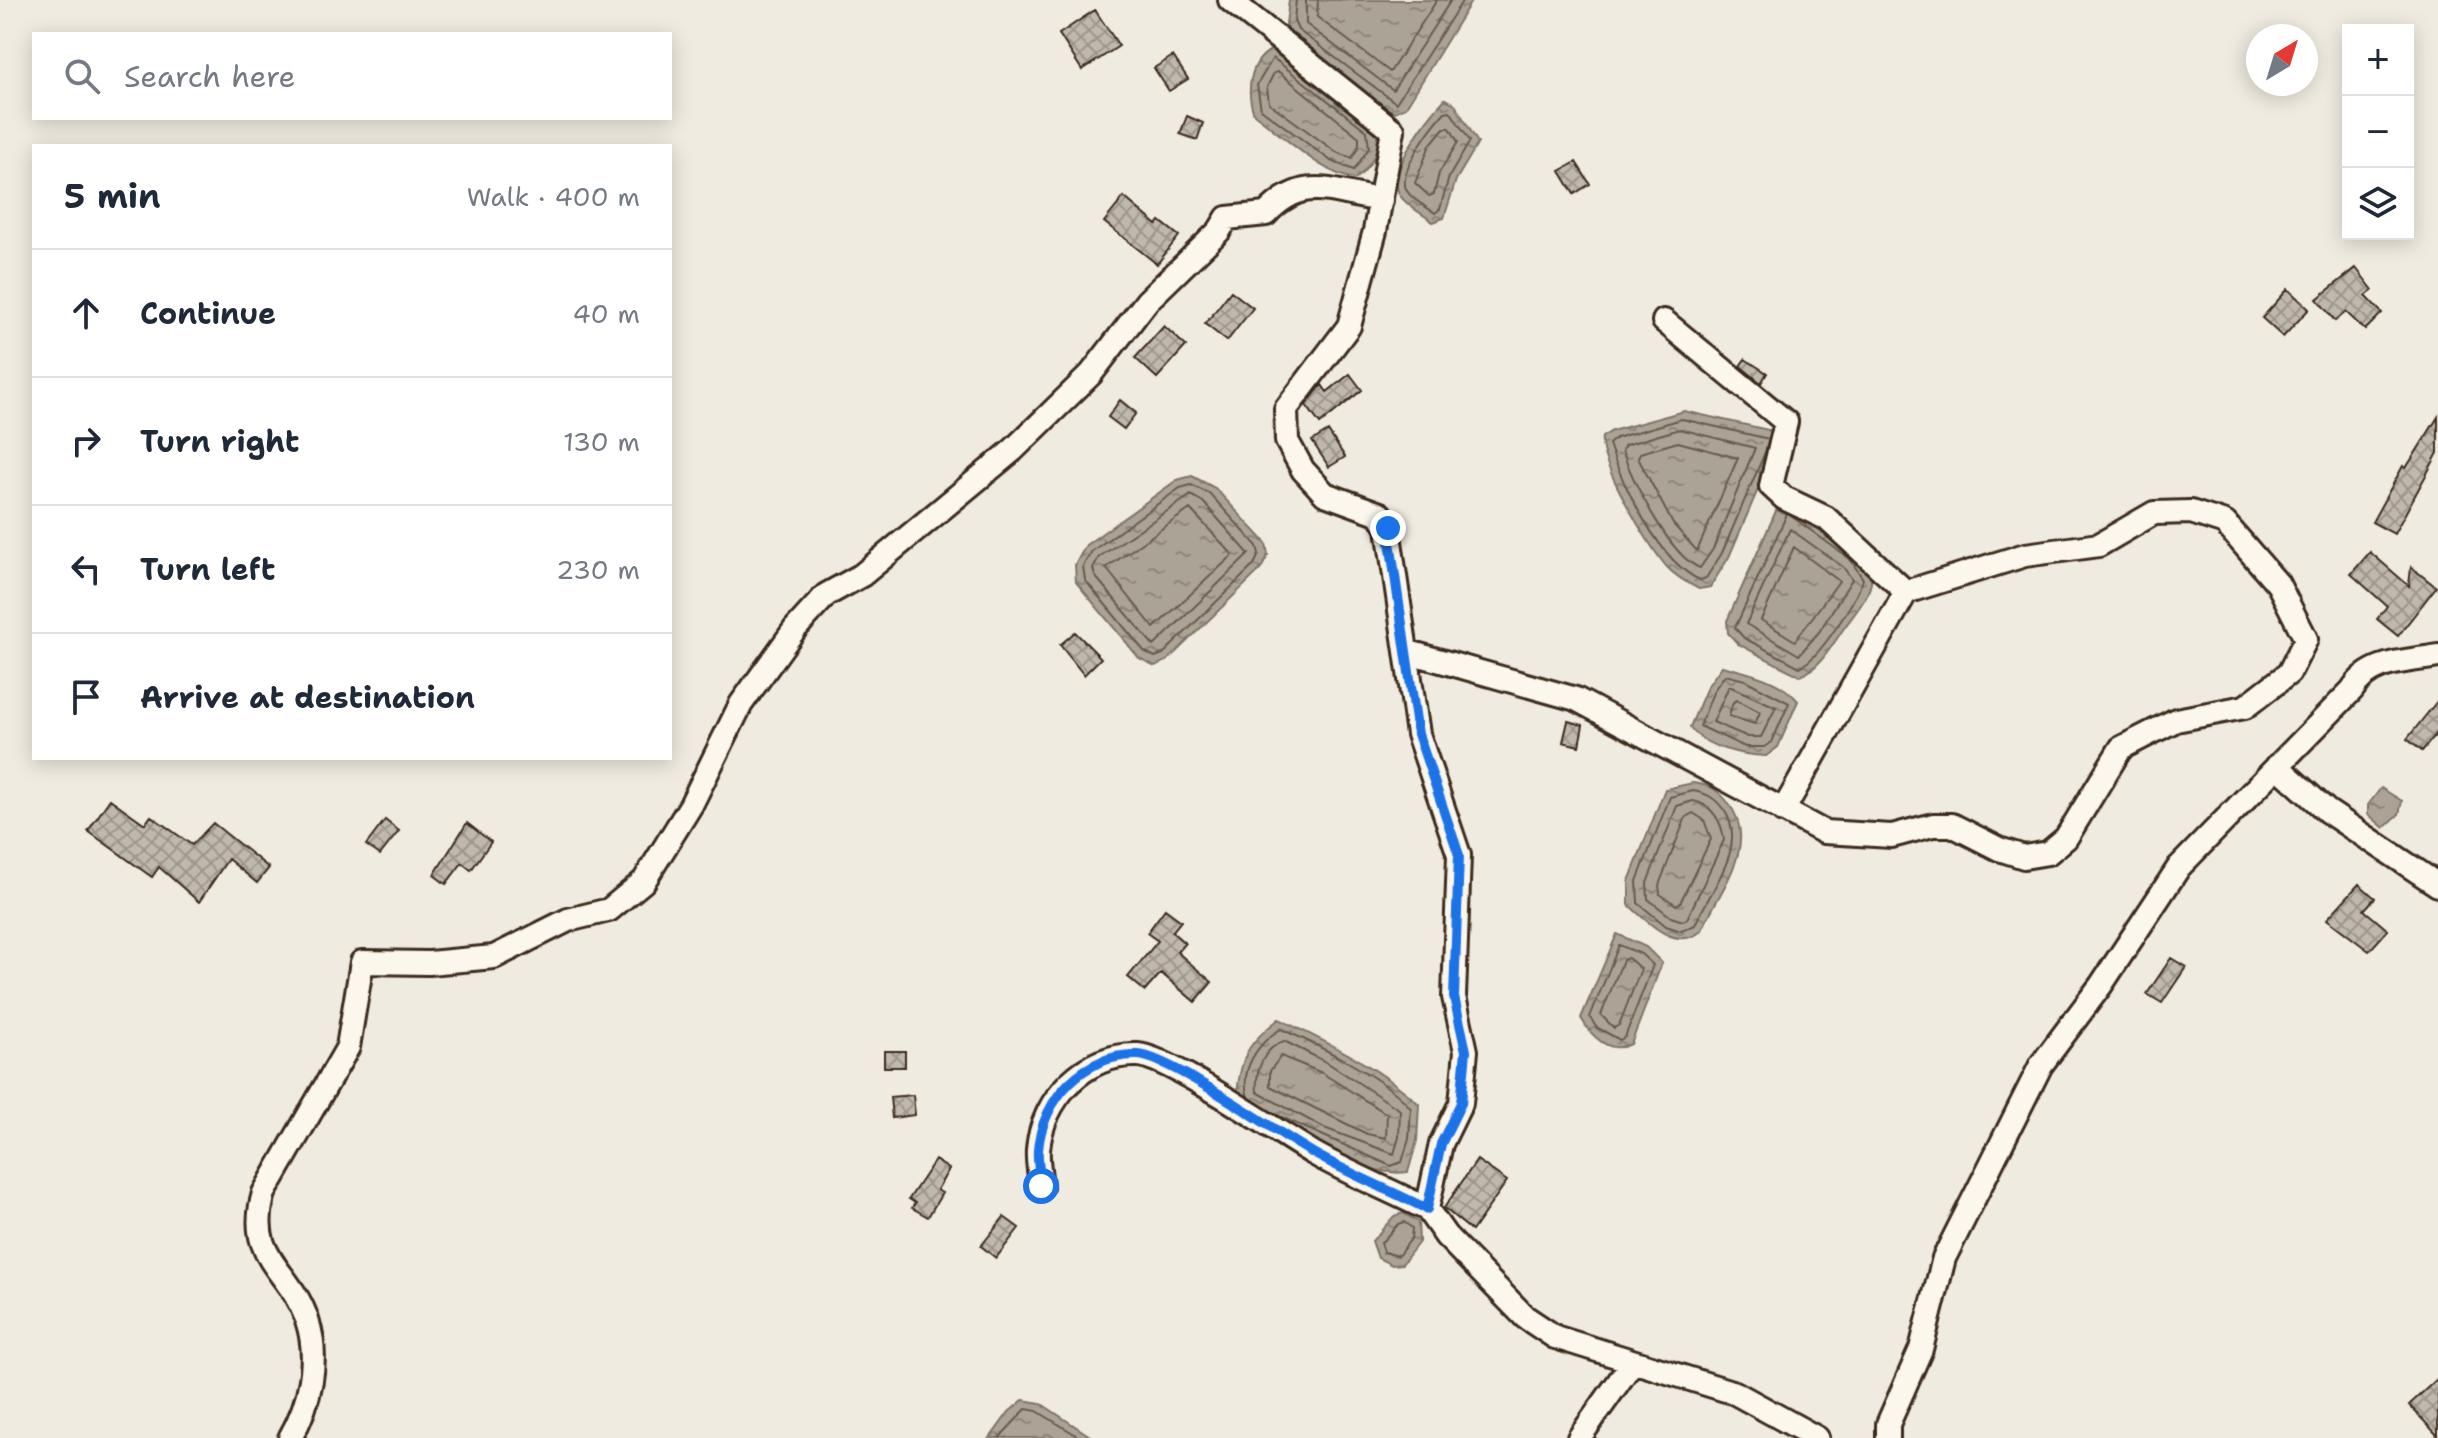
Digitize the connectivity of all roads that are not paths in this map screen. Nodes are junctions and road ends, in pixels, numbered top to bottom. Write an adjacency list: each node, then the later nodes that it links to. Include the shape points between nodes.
1 (1230, 0): 2 (street, via 1393,130)
2 (1381, 200): 5 (street, via 1349,326 1286,409 1287,441 1325,494 1380,514 1388,528); 13 (street, via 1299,189 1266,214 1227,218 1147,301 1091,374 1013,450 862,575 826,595 795,629 741,704 691,805 644,881 609,910 568,920 494,957 362,962 348,1047 264,1193 257,1217 271,1262 298,1302 311,1336 307,1402)
3 (1664, 321): 4 (street, via 1786,422 1771,486 1826,518)
4 (1906, 592): 8 (street); 8 (street, via 2025,555 2099,545 2154,513 2191,512 2225,523 2278,584 2306,639 2289,673 2245,707 2176,720 2121,748 2066,838 2048,853 2024,857 1952,825 1892,836 1824,832)
5 (1409, 652): 8 (street, via 1576,699); 11 (street, via 1418,734 1459,855 1454,997 1466,1051 1461,1103 1441,1144)
6 (2438, 656): 7 (street, via 2373,668)
7 (2277, 766): 9 (street, via 2327,811); 16 (street, via 2179,867 2041,1065 1944,1258 1921,1349 1888,1424)
8 (1783, 811)
9 (2438, 885)
10 (1041, 1186): 11 (street, via 1038,1149 1047,1114 1076,1074 1099,1062 1139,1055 1168,1066 1315,1154)
11 (1427, 1209): 12 (street, via 1446,1236 1525,1317 1555,1337)
12 (1632, 1363): 14 (street); 15 (street, via 1735,1393)
13 (290, 1438)
14 (1579, 1438)
15 (1817, 1438)
16 (1888, 1438)

